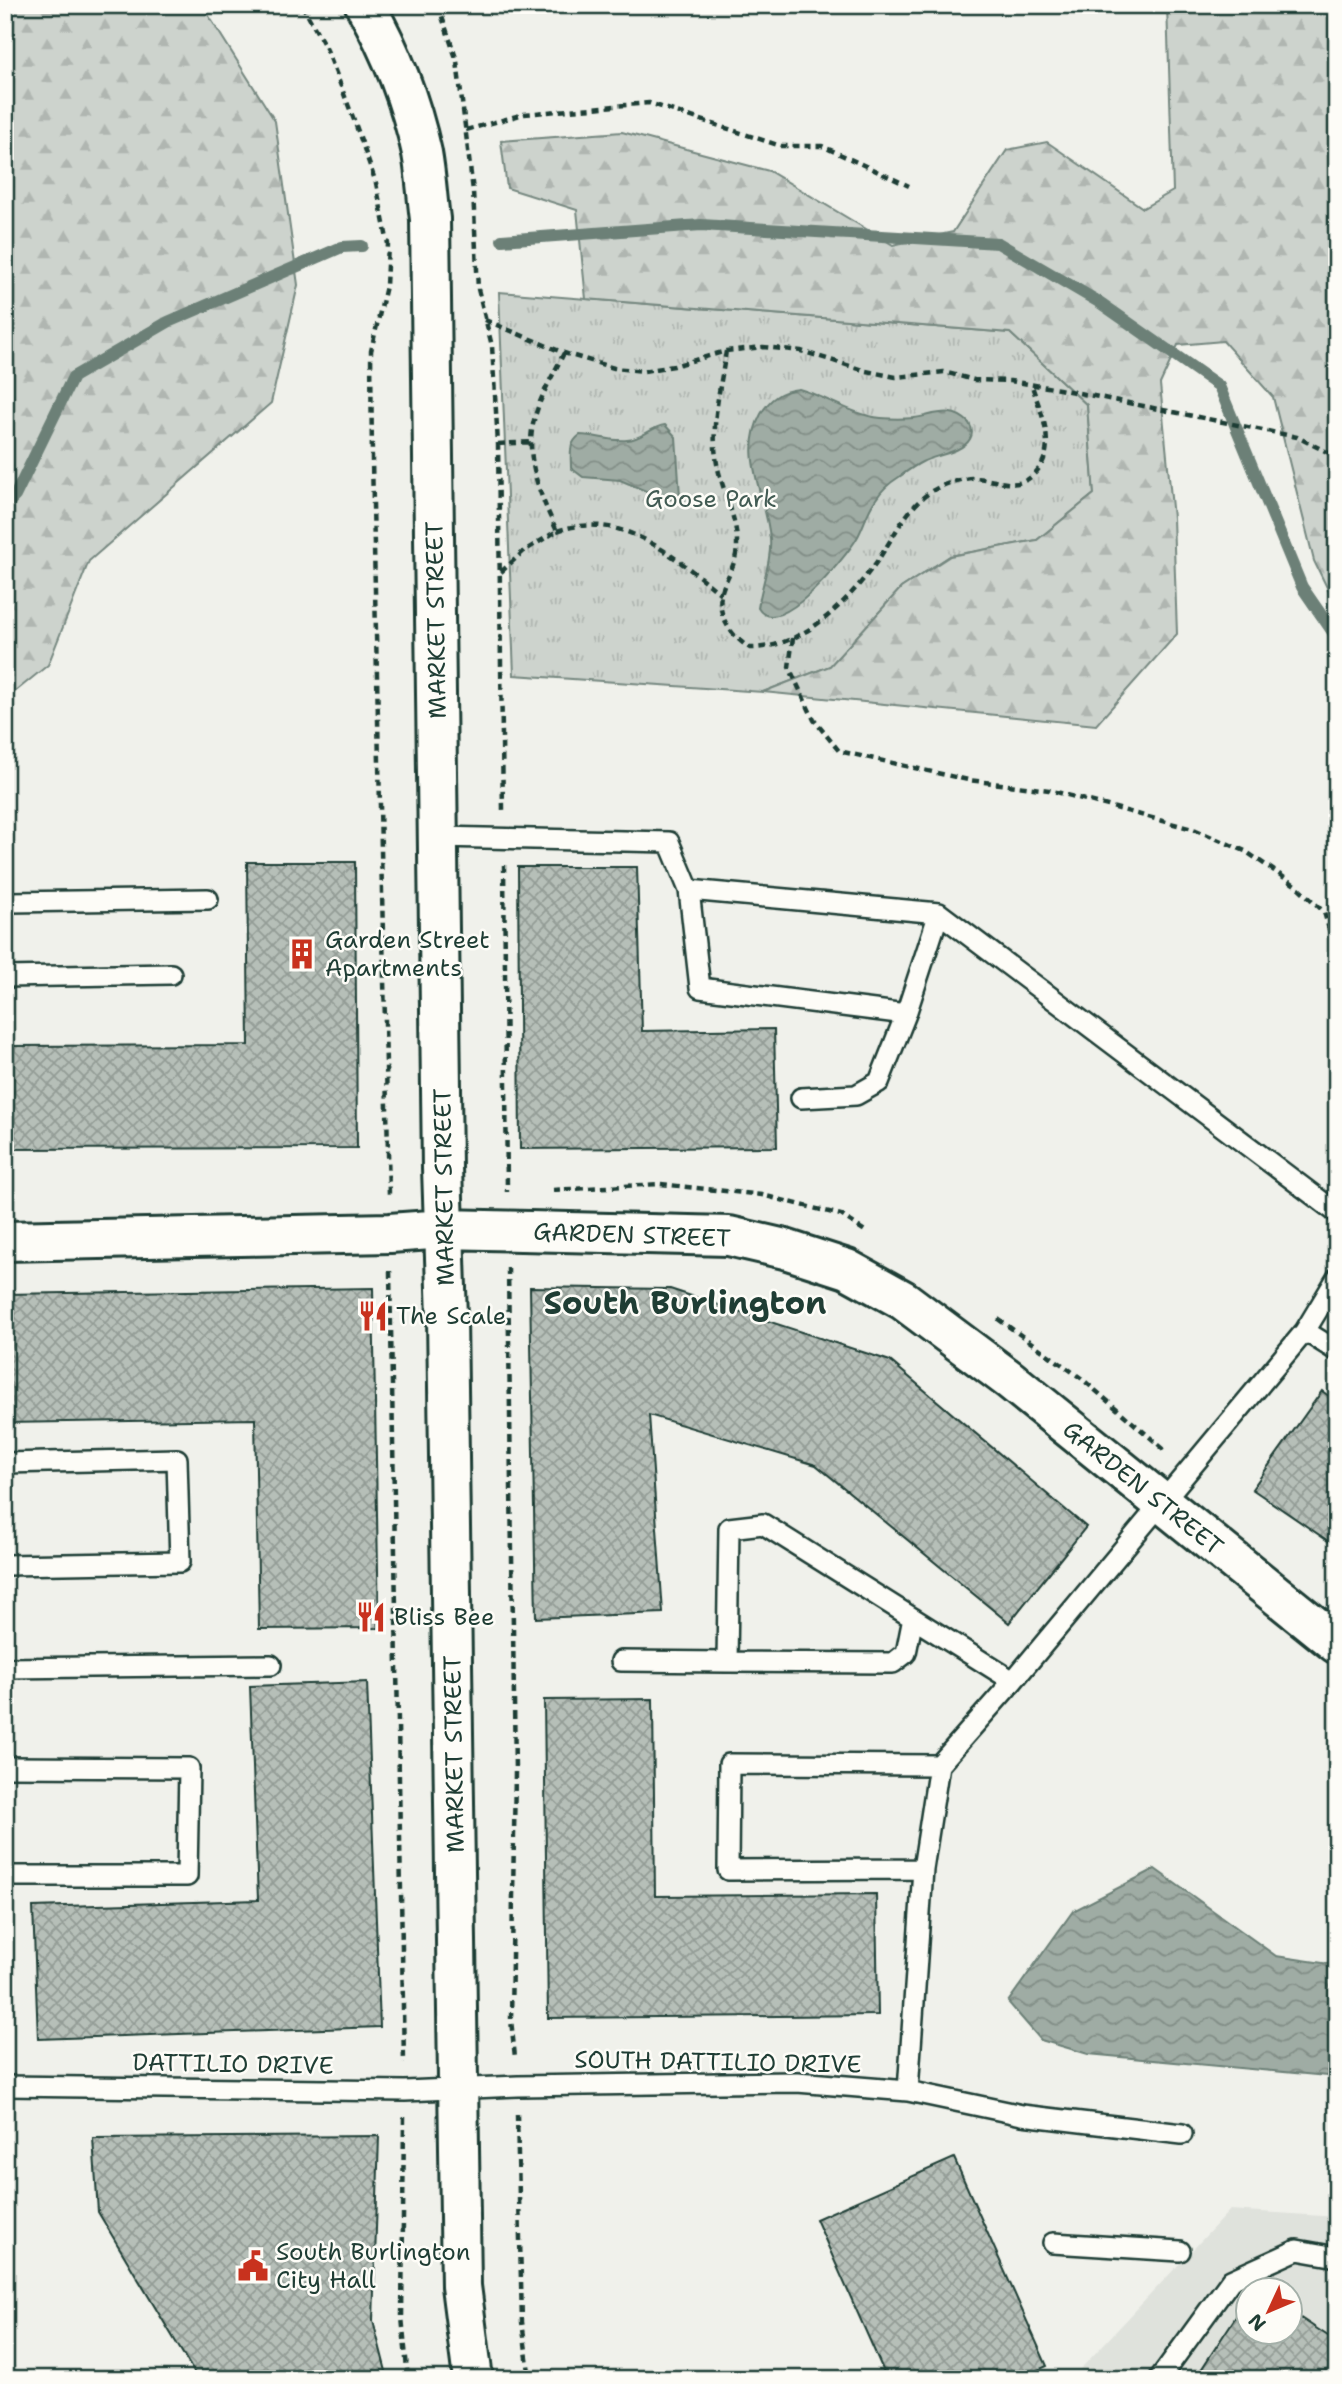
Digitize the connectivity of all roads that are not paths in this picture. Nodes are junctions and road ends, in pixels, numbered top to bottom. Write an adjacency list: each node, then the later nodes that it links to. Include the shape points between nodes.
1 (365, 5): 2 (street, MARKET STREET, via 405,90 422,153 430,219)
2 (438, 837): 3 (lane, via 669,842); 12 (street, MARKET STREET)
3 (689, 890): 6 (lane); 9 (lane, via 700,988)
4 (208, 899): 5 (lane, via 10,902)
5 (5, 906)
6 (939, 913): 9 (lane); 11 (lane)
7 (171, 974): 8 (lane)
8 (5, 977)
9 (906, 1013): 10 (lane, via 879,1082 856,1095)
10 (801, 1098)
11 (1337, 1213)
12 (444, 1229): 13 (street, GARDEN STREET); 18 (street, GARDEN STREET, via 729,1236 847,1269 903,1300); 32 (street, MARKET STREET)
13 (5, 1241)
14 (1337, 1278): 15 (lane)
15 (1306, 1331): 16 (lane); 18 (lane)
16 (1337, 1351)
17 (5, 1463): 19 (lane, via 177,1459 180,1562)
18 (1161, 1502): 21 (street, GARDEN STREET); 26 (lane)
19 (5, 1565)
20 (913, 1618): 23 (lane, via 906,1653 894,1663); 23 (lane, via 763,1524 729,1528); 26 (lane)
21 (1337, 1644)
22 (621, 1661): 23 (lane)
23 (727, 1662)
24 (271, 1665): 25 (lane)
25 (5, 1668)
26 (1013, 1681): 27 (lane)
27 (939, 1765): 29 (lane); 29 (lane, via 729,1764 728,1870)
28 (5, 1767): 30 (lane, via 189,1768 187,1876)
29 (923, 1870): 33 (lane)
30 (5, 1875)
31 (5, 2085): 32 (lane, DATTILIO DRIVE)
32 (460, 2090): 33 (lane, SOUTH DATTILIO DRIVE, via 797,2082); 38 (street, MARKET STREET, via 461,2286)
33 (908, 2091): 34 (lane, SOUTH DATTILIO DRIVE, via 1022,2115)
34 (1182, 2134)
35 (1053, 2243): 36 (lane)
36 (1180, 2251)
37 (1337, 2257): 39 (lane, via 1297,2249 1231,2280)
38 (473, 2379)
39 (1159, 2379)

